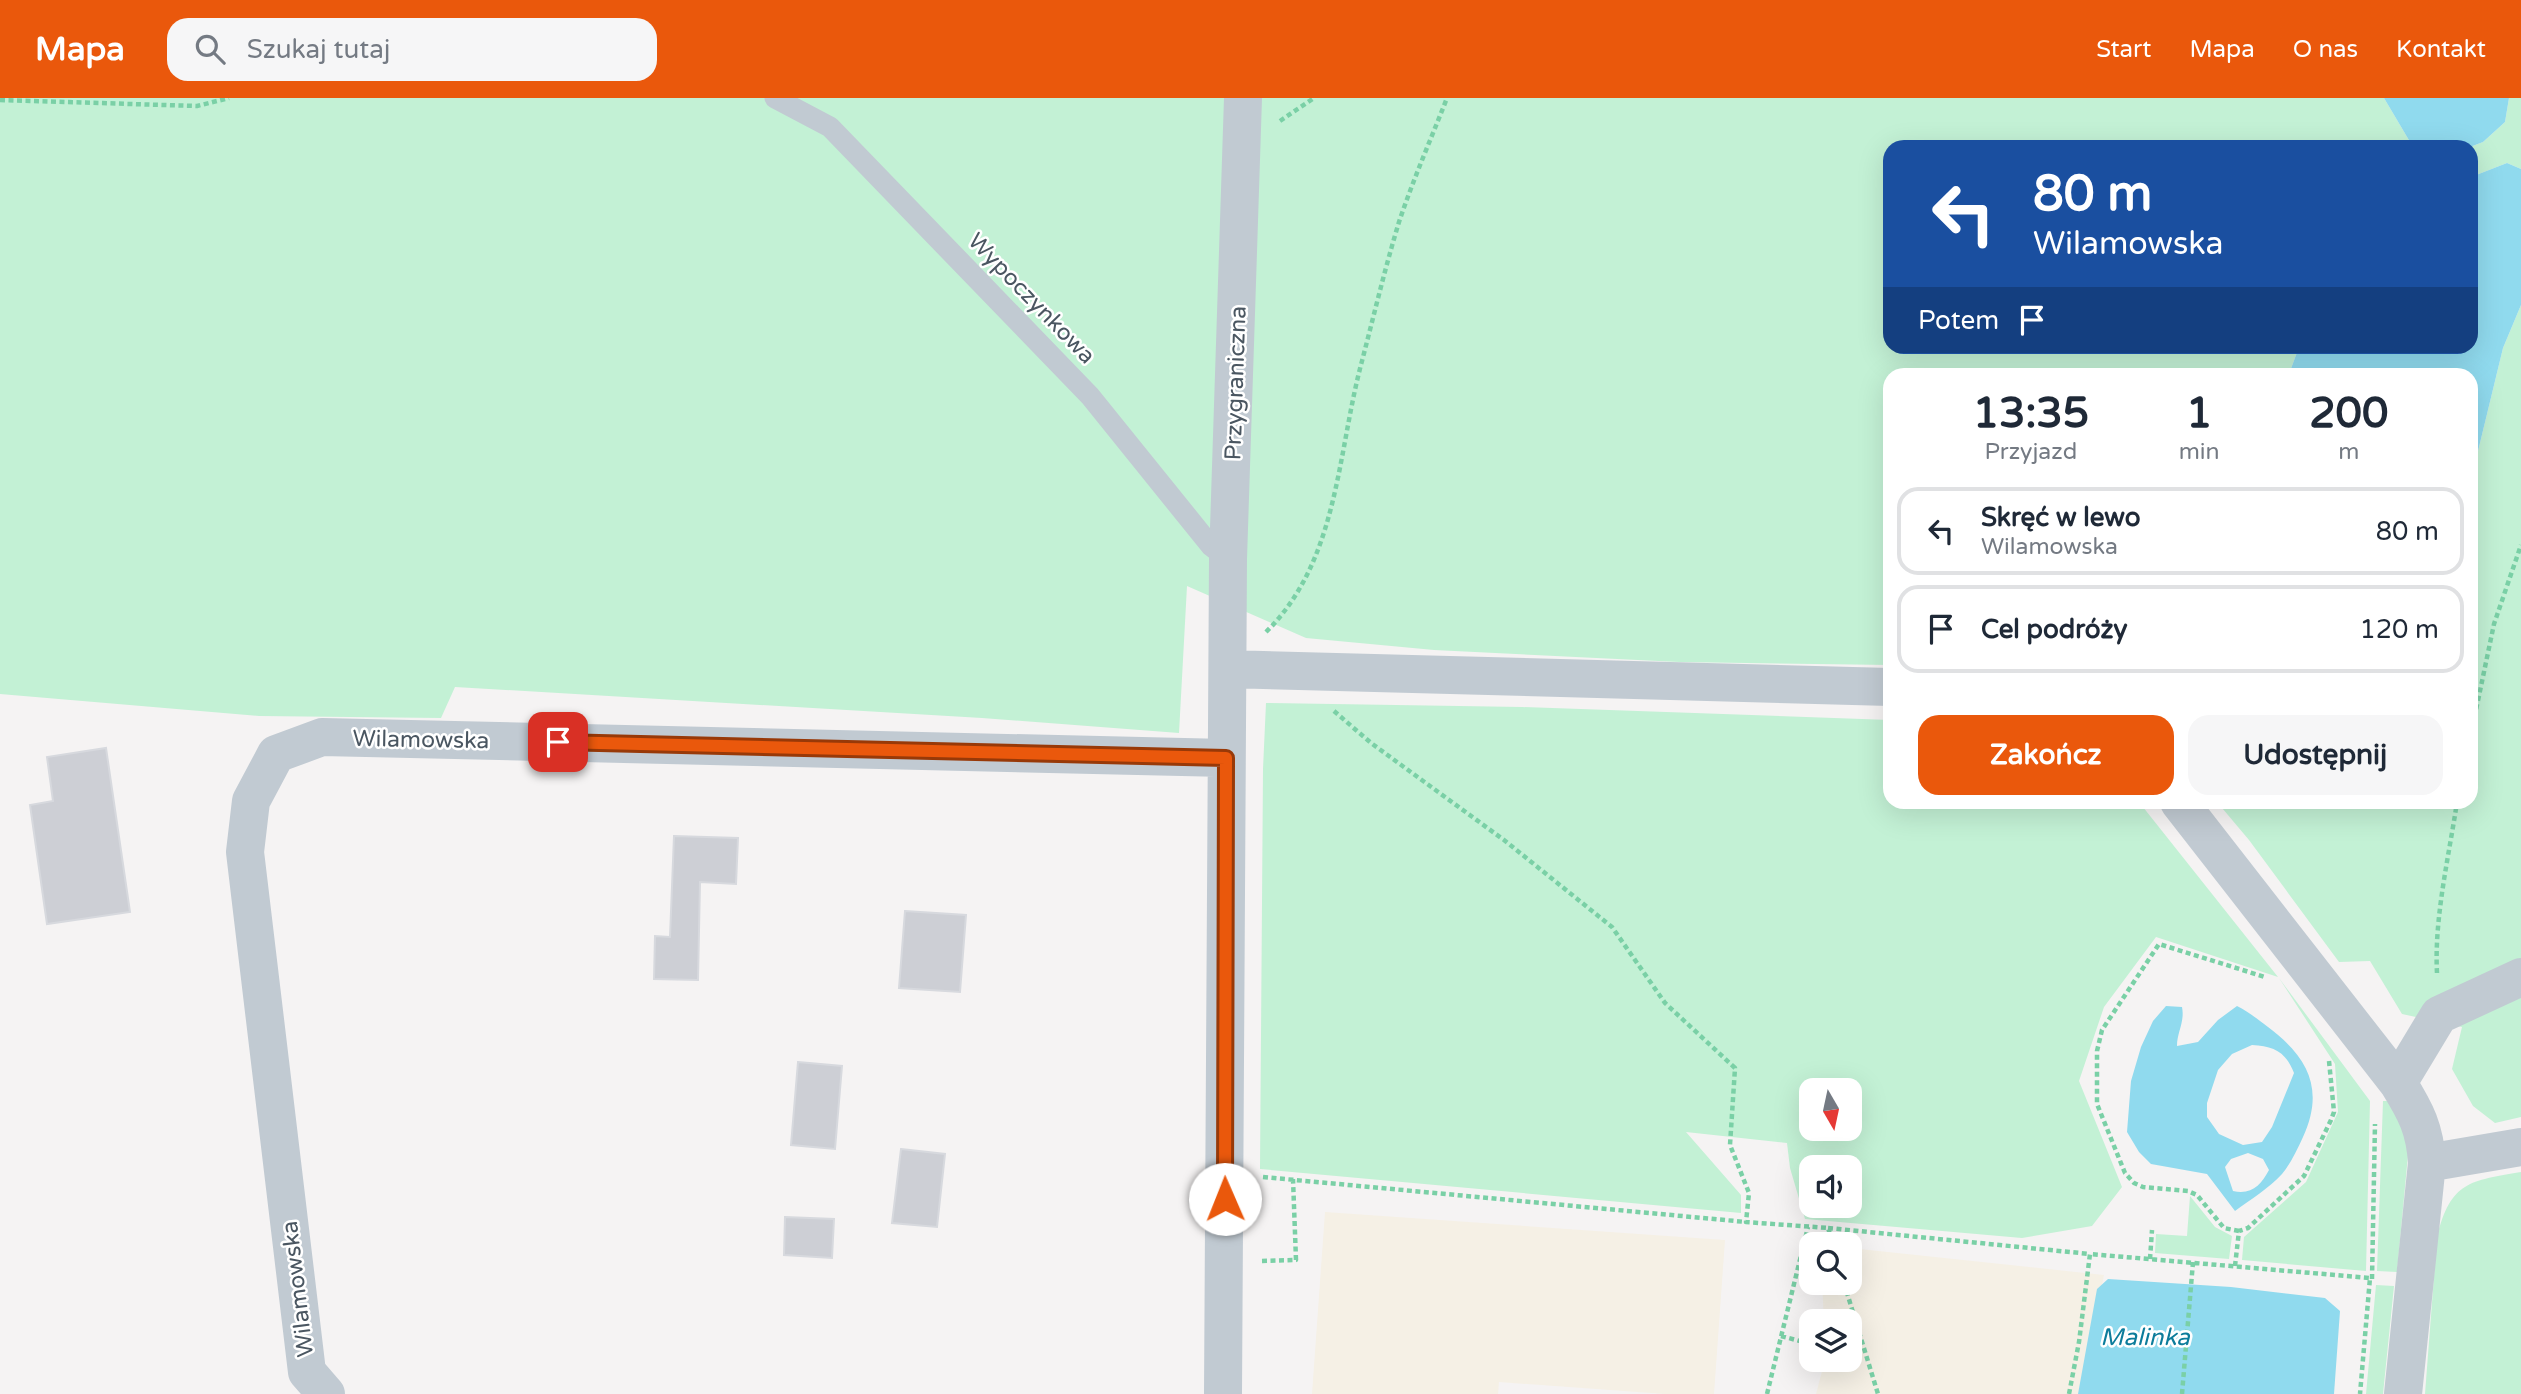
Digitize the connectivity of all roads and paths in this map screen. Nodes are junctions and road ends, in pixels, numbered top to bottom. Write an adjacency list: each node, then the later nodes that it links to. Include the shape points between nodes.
1 (229, 98): 5 (path, via 197,106)
2 (775, 98): 7 (lane, Wypoczynkowa, via 830,127 1090,396 1212,547)
3 (1243, 98): 7 (street, Przygraniczna)
4 (1447, 98): 8 (path, via 1400,221 1361,366 1338,488 1314,563 1279,619)
5 (0, 100)
6 (2521, 545): 11 (path, via 2494,624)
7 (1228, 559): 8 (street, Przygraniczna)
8 (1228, 669): 9 (street); 12 (street, Przygraniczna)
9 (1289, 671): 10 (street); 24 (path, via 1371,743 1504,840 1612,927 1665,1003 1735,1068 1730,1145 1749,1193)
10 (1883, 687)
11 (2478, 701)
12 (1226, 758): 40 (street, Wilamowska, via 322,737 276,754 251,802 245,852 307,1372); 41 (street, Przygraniczna)
13 (2184, 809): 19 (street)
14 (2456, 809): 17 (path, via 2436,957)
15 (2521, 977): 17 (street)
16 (2274, 980): 28 (path, via 2159,944 2102,1030 2097,1051 2097,1104 2126,1173 2143,1187 2197,1195 2224,1228)
17 (2439, 1015): 19 (street)
18 (2323, 1052): 28 (path, via 2332,1071 2331,1121 2299,1182)
19 (2398, 1083): 21 (street, via 2425,1136); 35 (path, via 2376,1097)
20 (2521, 1147): 21 (street)
21 (2427, 1163): 36 (street)
22 (1275, 1177): 23 (path)
23 (1293, 1179): 24 (path); 32 (path, via 1296,1260)
24 (1746, 1222): 25 (path)
25 (1808, 1227): 26 (path); 38 (path)
26 (1828, 1228): 29 (path); 30 (path)
27 (2152, 1230): 31 (path)
28 (2239, 1231): 34 (path)
29 (1829, 1232)
30 (2090, 1254): 31 (path); 44 (path)
31 (2150, 1259): 33 (path)
32 (1253, 1262)
33 (2193, 1262): 34 (path); 45 (path)
34 (2235, 1266): 35 (path)
35 (2370, 1279): 36 (path); 46 (path)
36 (2413, 1282): 47 (street)
37 (1848, 1295): 43 (path)
38 (1781, 1336): 39 (path); 42 (path)
39 (1799, 1341)
40 (326, 1394)
41 (1223, 1394)
42 (1767, 1394)
43 (1878, 1394)
44 (2069, 1394)
45 (2182, 1394)
46 (2360, 1394)
47 (2403, 1394)

